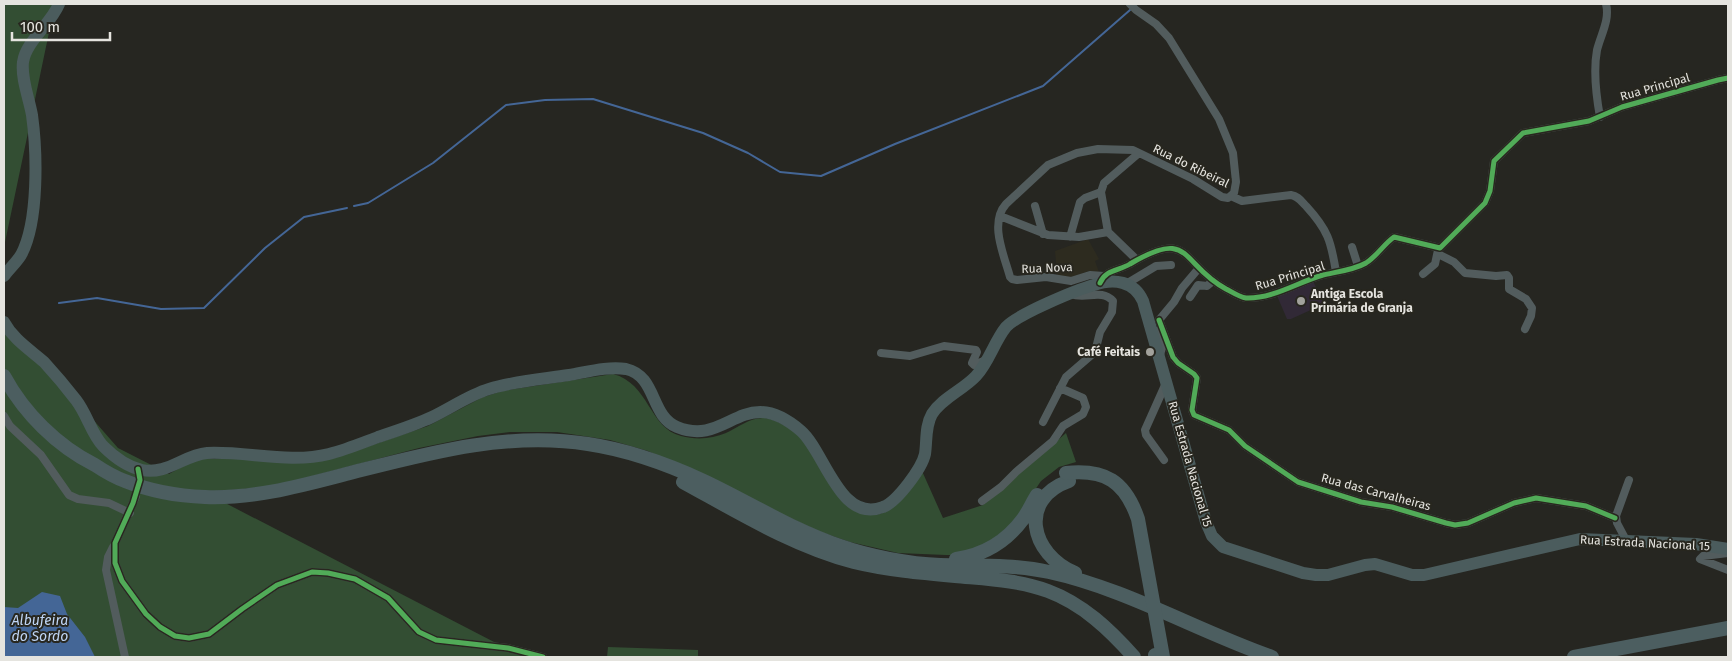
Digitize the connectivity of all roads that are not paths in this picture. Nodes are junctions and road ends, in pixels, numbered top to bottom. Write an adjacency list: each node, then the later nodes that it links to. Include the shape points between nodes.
1 (59, 4): 22 (main road, via 24,59 32,120 34,196 25,245)
2 (1130, 4): 8 (street, Rua do Ribeiral, via 1171,41 1222,123 1234,158 1236,185)
3 (1606, 4): 5 (street, via 1607,17 1596,68)
4 (1728, 78): 5 (street, Rua Principal, via 1622,107)
5 (1600, 117): 15 (street, Rua Principal, via 1522,133 1494,161 1485,204)
6 (1139, 153): 7 (street, Rua do Ribeiral, via 1104,183); 8 (street, Rua do Ribeiral, via 1222,196); 10 (street, via 1127,149 1093,149 1051,164 1006,204)
7 (1101, 192): 11 (street); 13 (street, via 1080,202)
8 (1231, 196): 20 (street, via 1242,202 1292,195 1298,198 1319,221 1329,238)
9 (1035, 206): 12 (street)
10 (1000, 216): 12 (street); 23 (street, Rua Nova, via 999,234 1012,279 1046,277 1068,281 1090,274)
11 (1108, 232): 13 (street); 16 (street)
12 (1043, 234): 13 (street)
13 (1070, 237)
14 (1352, 246): 18 (street)
15 (1438, 251): 18 (street, Rua Principal, via 1394,237 1368,262); 21 (street, via 1434,266); 30 (street, via 1465,273 1508,276 1510,289 1524,297 1532,308)
16 (1136, 259): 19 (street, Rua Principal, via 1162,248 1173,248 1186,254); 23 (street, Rua Principal)
17 (1171, 265): 25 (street, via 1156,266)
18 (1358, 266): 20 (street, Rua Principal)
19 (1199, 268): 24 (street, Rua Principal); 28 (street)
20 (1336, 272): 24 (street, Rua Principal, via 1251,298 1239,296)
21 (1424, 274)
22 (4, 276)
23 (1102, 279): 25 (main road); 26 (main road)
24 (1213, 281): 27 (street, via 1205,286 1198,285)
25 (1126, 284): 32 (main road, Rua Estrada Nacional 15, via 1142,298)
26 (1071, 294): 33 (main road, via 1012,322); 37 (street, via 1082,297 1103,294 1111,298 1114,306 1100,332 1095,352 1068,375)
27 (1190, 298)
28 (1159, 320): 32 (street, via 1163,344); 47 (street, Rua das Carvalheiras, via 1175,359 1197,378 1192,408 1194,415 1229,430 1245,446 1298,482 1361,502 1452,524 1468,523 1514,503 1536,498 1586,506)
29 (4, 322): 33 (main road, via 76,400 102,445 122,461 144,470 170,467 204,453 299,458 325,455 419,423 489,389 615,368 640,375 662,415 679,428 715,428 753,411 778,416 807,437 848,500 873,509 887,506 923,459 932,413 971,381)
30 (1525, 329)
31 (881, 353): 33 (street, via 910,356 944,346 976,350 974,365)
32 (1159, 356): 35 (main road, Rua Estrada Nacional 15)
33 (988, 360)
34 (4, 376): 52 (highway, via 40,426 79,457 124,481 168,493 205,497 245,496 295,488 466,445 523,439 586,443 638,454 703,480 804,532 840,546)
35 (1166, 381): 40 (street, via 1145,430); 49 (main road, Rua Estrada Nacional 15, via 1210,532 1219,544 1234,552 1308,574 1328,575 1375,564 1421,576 1575,540)
36 (4, 388): 43 (highway, via 36,430 75,462 122,486 167,499 205,503 246,502 467,451 523,445 585,449 637,460)
37 (1060, 388): 39 (street); 45 (street, via 1083,398 1086,404 1084,412 1063,426 1053,441)
38 (4, 416): 46 (street, via 10,426 41,455 69,495 109,503)
39 (1043, 422)
40 (1164, 460)
41 (1067, 477): 52 (highway, via 1050,481 1011,534 984,552 957,559); 55 (highway, via 1046,495 1036,521 1040,544 1053,560 1068,570 1122,591); 57 (highway, bridge, via 1092,472 1108,478 1133,504 1138,518)
42 (1629, 480): 47 (street)
43 (683, 482): 60 (highway, via 789,538 836,557 906,572 1006,580 1049,592 1088,613 1116,636); 61 (highway, via 839,553 903,568 1054,578 1090,588)
44 (136, 496): 46 (street)
45 (982, 501)
46 (130, 512): 48 (street)
47 (1616, 518): 49 (street)
48 (116, 540): 58 (street, via 108,555 106,570); 59 (street, via 115,560 122,581 146,614 174,636 189,638 209,634 278,585 312,572 328,572 355,579 388,598 419,632 436,640 508,648)
49 (1626, 540): 50 (main road, Rua Estrada Nacional 15, via 1701,544)
50 (1728, 549)
51 (1728, 553): 53 (street, via 1703,556 1700,560)
52 (903, 560): 55 (highway, via 1045,571 1119,594)
53 (1728, 570)
54 (1728, 628): 63 (highway)
55 (1211, 633): 62 (highway)
56 (1728, 636): 64 (highway)
57 (1158, 656)
58 (125, 657)
59 (543, 657)
60 (1134, 657)
61 (1260, 657)
62 (1272, 657)
63 (1574, 657)
64 (1605, 657)

